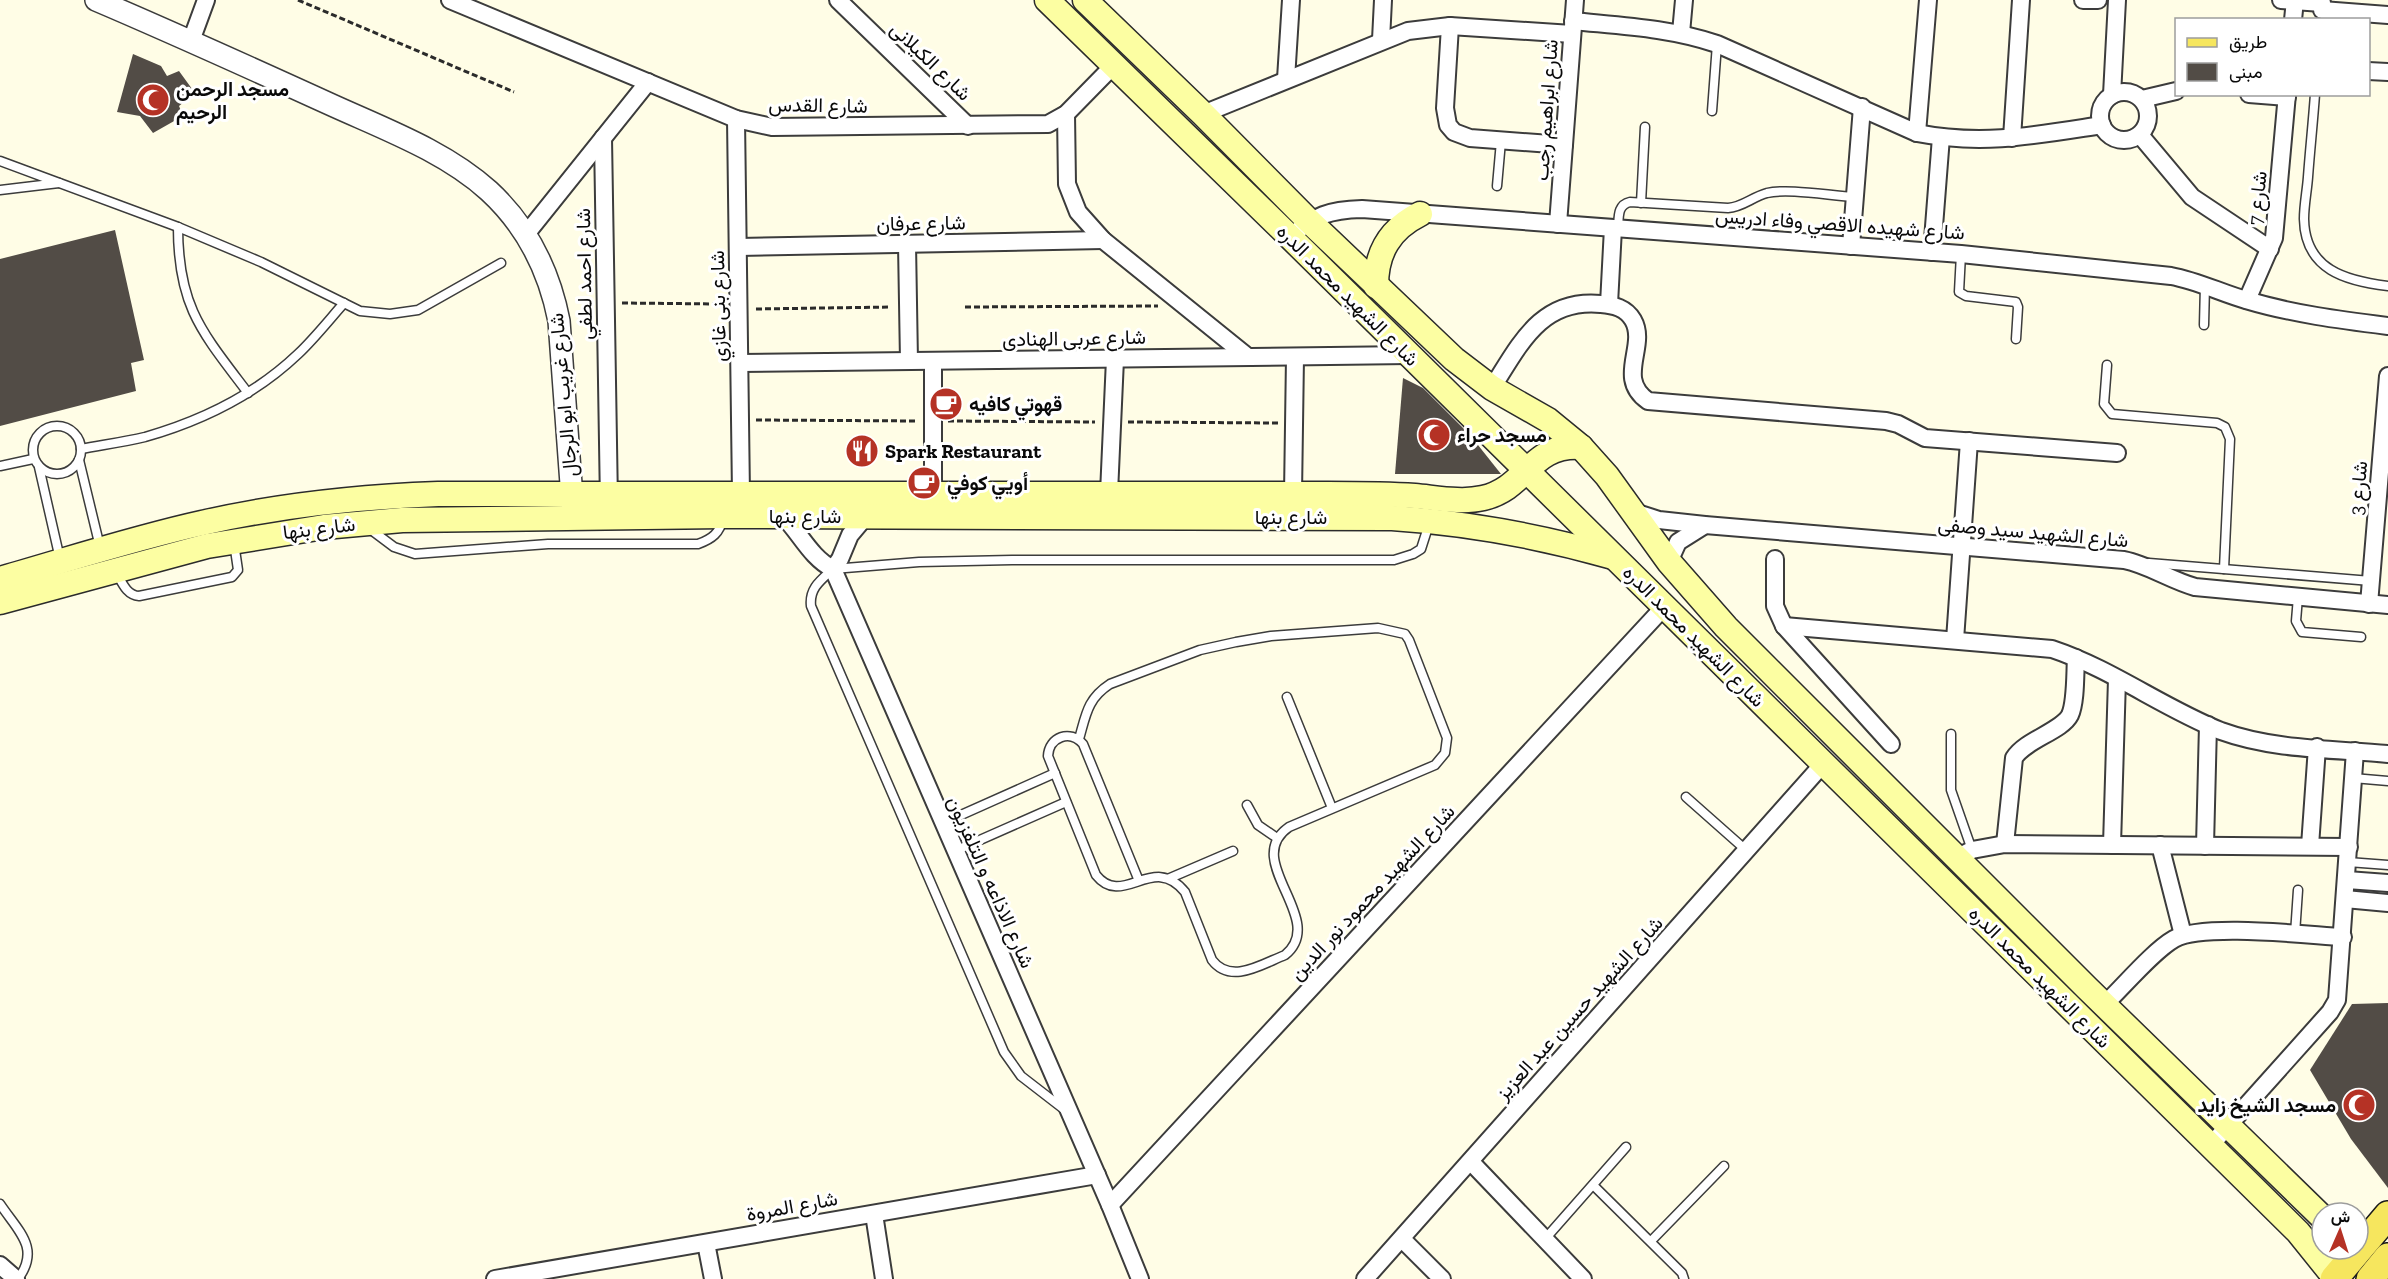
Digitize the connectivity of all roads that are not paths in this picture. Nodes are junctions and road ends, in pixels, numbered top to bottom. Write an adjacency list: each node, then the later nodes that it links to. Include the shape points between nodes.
1 (96, 0): 24 (street, شارع غريب ابو الرجال)
2 (206, 0): 24 (street)
3 (450, 0): 30 (street, شارع القدس)
4 (838, 0): 42 (street, شارع الكيلانى)
5 (1047, 0): 26 (main road, شارع الشهيد محمد الدره)
6 (1085, 0): 39 (main road, شارع الشهيد محمد الدره)
7 (1291, 0): 29 (street)
8 (1383, 0): 23 (street)
9 (1575, 0): 21 (street, شارع ابراهيم رجب)
10 (1684, 0): 22 (street)
11 (1928, 0): 44 (street)
12 (2021, 0): 48 (street)
13 (2083, 0): 14 (street)
14 (2098, 0)
15 (2117, 0): 32 (street)
16 (2290, 0): 17 (street); 19 (street)
17 (2322, 8): 18 (street)
18 (2388, 15)
19 (2293, 18)
20 (1450, 26): 21 (street); 23 (street, via 1422,28); 49 (street, via 1444,108 1448,125 1462,136)
21 (1573, 27): 22 (street); 50 (street, شارع ابراهيم رجب)
22 (1681, 33): 25 (street)
23 (1381, 40): 29 (street)
24 (191, 41): 62 (street, شارع غريب ابو الرجال, via 438,156 489,190)
25 (1717, 44): 36 (street); 37 (lane)
26 (1114, 65): 38 (street, شارع القدس); 63 (main road, شارع الشهيد محمد الدره)
27 (2370, 71): 28 (street)
28 (2388, 72)
29 (1286, 79): 39 (street)
30 (648, 82): 40 (street, شارع القدس); 47 (street)
31 (2175, 90): 35 (street)
32 (2112, 95): 35 (street, via 2128,92); 41 (street, via 2100,111)
33 (2287, 96): 68 (street, شارع 7, via 2276,227)
34 (2315, 96): 74 (lane, via 2304,219 2312,248 2325,265 2343,278)
35 (2142, 99): 45 (street, via 2149,113)
36 (1862, 107): 44 (street); 55 (street)
37 (1712, 111)
38 (1066, 114): 42 (street, شارع القدس, via 1048,124); 64 (street, via 1069,192 1078,212)
39 (1203, 114): 58 (main road, شارع الشهيد محمد الدره)
40 (736, 118): 42 (street, شارع القدس, via 784,128); 67 (street, شارع بنى غازي)
41 (2102, 125): 45 (street, via 2119,140); 48 (street)
42 (968, 126)
43 (1645, 128): 56 (lane)
44 (1917, 132): 46 (street)
45 (2140, 135): 68 (street, via 2192,197)
46 (1941, 137): 48 (street, via 1988,141); 69 (street)
47 (603, 138): 62 (street); 107 (street, شارع احمد لطفي)
48 (2012, 138)
49 (1501, 141): 50 (street); 53 (lane)
50 (1564, 145): 59 (street, شارع ابراهيم رجب)
51 (0, 161): 52 (lane)
52 (61, 183): 54 (lane); 60 (lane)
53 (1497, 186)
54 (0, 190)
55 (1855, 197): 56 (lane, via 1776,192 1736,208); 66 (street)
56 (1641, 202): 61 (lane, via 1622,206)
57 (1420, 214): 58 (street, شارع شهيده الاقصي وفاء ادريس, via 1348,210); 59 (street, شارع شهيده الاقصي وفاء ادريس); 73 (main road, via 1395,230 1386,242)
58 (1309, 220): 63 (street, شارع شهيده الاقصي وفاء ادريس); 73 (main road, شارع الشهيد محمد الدره)
59 (1558, 224): 61 (street, شارع شهيده الاقصي وفاء ادريس)
60 (178, 227): 76 (lane); 91 (lane, via 180,272 192,312)
61 (1616, 228): 66 (street, شارع شهيده الاقصي وفاء ادريس); 77 (street)
62 (526, 233): 106 (street, شارع غريب ابو الرجال, via 547,274 559,321)
63 (1290, 237): 81 (main road, شارع الشهيد محمد الدره)
64 (1103, 240): 65 (street, شارع عرفان); 82 (street)
65 (907, 244): 67 (street, شارع عرفان); 85 (street)
66 (1851, 246): 69 (street, شارع شهيده الاقصي وفاء ادريس)
67 (739, 247): 87 (street, شارع بنى غازي)
68 (2270, 249): 75 (street, شارع 7)
69 (1932, 252): 70 (street, شارع شهيده الاقصي وفاء ادريس)
70 (1961, 254): 72 (street, شارع شهيده الاقصي وفاء ادريس, via 2151,273); 80 (lane, via 1959,291 1966,296 2016,302)
71 (501, 263): 76 (lane, via 404,314 374,314)
72 (2205, 285): 75 (street, شارع شهيده الاقصي وفاء ادريس); 78 (lane)
73 (1376, 286): 90 (main road, شارع الشهيد محمد الدره, via 1454,359)
74 (2388, 286)
75 (2247, 300): 79 (street, شارع شهيده الاقصي وفاء ادريس, via 2304,314)
76 (344, 303): 91 (lane, via 298,354)
77 (1609, 304): 90 (street, via 1570,305 1544,318 1523,340); 92 (street, via 1633,320 1636,329 1632,379 1648,401 1886,421 1925,438)
78 (2204, 325)
79 (2388, 326)
80 (2016, 339)
81 (1410, 355): 83 (street, شارع عربى الهنادى); 101 (main road, شارع الشهيد محمد الدره)
82 (1248, 357): 83 (street, شارع عربى الهنادى); 84 (street, شارع عربى الهنادى)
83 (1295, 357): 105 (street)
84 (1115, 359): 86 (street, شارع عربى الهنادى); 102 (street)
85 (909, 361): 86 (street, شارع عربى الهنادى); 87 (street, شارع عربى الهنادى)
86 (933, 361): 104 (street)
87 (740, 363): 103 (street, شارع بنى غازي)
88 (2107, 365): 124 (lane, via 2104,404 2112,414 2217,423 2228,431)
89 (2388, 376): 99 (street, شارع 3)
90 (1492, 387): 93 (main road, شارع الشهيد محمد الدره, via 1548,420)
91 (248, 393): 94 (lane, via 206,416 144,437)
92 (1969, 441): 95 (street); 116 (street)
93 (1581, 447): 101 (main road, شارع بنها, via 1551,451); 108 (main road, شارع الشهيد محمد الدره)
94 (81, 449): 96 (lane, via 78,437 57,425 36,435); 97 (lane)
95 (2117, 453)
96 (33, 459): 98 (lane); 100 (lane)
97 (79, 460): 100 (lane, via 72,470 61,474 49,474); 117 (lane)
98 (0, 466)
99 (2384, 466): 127 (street, شارع 3)
100 (39, 467): 120 (lane)
101 (1526, 470): 105 (main road, شارع بنها, via 1502,492 1470,501 1399,495); 118 (main road, شارع الشهيد محمد الدره)
102 (1109, 493): 104 (main road, شارع بنها); 105 (main road, شارع بنها)
103 (741, 494): 104 (main road, شارع بنها); 107 (main road, شارع بنها)
104 (933, 494)
105 (1293, 494)
106 (572, 506): 107 (main road, شارع بنها); 113 (main road, شارع بنها); 117 (main road, شارع بنها, via 438,494 318,502 200,523)
107 (609, 506): 109 (main road, شارع بنها)
108 (1631, 511): 114 (street, شارع الشهيد سيد وصفى, via 1659,520); 121 (main road, شارع الشهيد محمد الدره)
109 (723, 516): 110 (main road, شارع بنها); 113 (lane, via 717,534 698,544 538,544 414,554 394,547)
110 (783, 516): 111 (main road, شارع بنها); 123 (street, شارع الاذاعه و التلفزيون, via 818,559)
111 (866, 516): 112 (main road, شارع بنها); 123 (street, via 850,535)
112 (1430, 521): 118 (main road, شارع بنها, via 1542,538); 123 (lane, via 1421,549 1394,560 919,562)
113 (363, 523): 115 (main road, شارع بنها)
114 (1705, 525): 116 (street, شارع الشهيد سيد وصفى); 121 (street, via 1678,542)
115 (234, 541): 125 (main road, شارع بنها); 125 (lane, via 238,570 232,577 134,596)
116 (1962, 546): 122 (street, شارع الشهيد سيد وصفى); 136 (street)
117 (101, 550): 120 (main road, شارع بنها)
118 (1615, 557): 132 (main road, شارع الشهيد محمد الدره)
119 (1775, 559): 133 (street, via 1775,606)
120 (61, 562): 126 (main road, شارع بنها)
121 (1669, 562): 134 (main road, شارع الشهيد محمد الدره)
122 (2136, 562): 124 (lane); 128 (street, شارع الشهيد سيد وصفى, via 2195,587)
123 (833, 568): 156 (street, شارع الاذاعه و التلفزيون); 182 (lane, via 814,587 811,606 1004,1052 1021,1076)
124 (2224, 569): 127 (lane)
125 (116, 571): 129 (main road, شارع بنها)
126 (0, 579)
127 (2371, 581): 130 (street, شارع 3)
128 (2298, 597): 130 (street, شارع الشهيد سيد وصفى); 135 (lane, via 2296,621 2302,632)
129 (0, 602)
130 (2369, 604): 131 (street, شارع الشهيد سيد وصفى)
131 (2388, 605)
132 (1664, 607): 137 (main road, شارع الشهيد محمد الدره); 191 (street, شارع الشهيد محمود نور الدين)
133 (1784, 626): 136 (street); 144 (street)
134 (1726, 627): 137 (main road); 166 (main road, شارع الشهيد محمد الدره)
135 (2361, 637)
136 (1955, 640): 138 (street, via 2040,647)
137 (1706, 648): 148 (main road, شارع الشهيد محمد الدره)
138 (2076, 658): 139 (street); 158 (street, via 2070,714 2014,758)
139 (2117, 679): 141 (street); 159 (street)
140 (1287, 697): 155 (lane)
141 (2208, 725): 145 (street, via 2265,743); 161 (street)
142 (1951, 734): 166 (lane, via 1951,790)
143 (1079, 740): 149 (lane, via 1060,736 1051,744 1048,756); 155 (lane, via 1089,703 1098,692 1200,650 1271,636 1378,628 1405,634 1447,738 1445,753 1435,765); 171 (lane)
144 (1890, 744)
145 (2317, 747): 146 (street); 162 (street)
146 (2355, 751): 147 (street); 150 (street)
147 (2388, 754)
148 (1824, 764): 165 (street, شارع الشهيد حسين عبد العزيز); 180 (main road, شارع الشهيد محمد الدره)
149 (1055, 773): 153 (lane); 156 (lane)
150 (2353, 778): 151 (lane); 167 (street)
151 (2388, 780)
152 (1686, 797): 165 (lane)
153 (1066, 802): 163 (lane); 171 (lane, via 1101,881 1114,887)
154 (1247, 805): 157 (lane, via 1257,825)
155 (1332, 808): 157 (lane, via 1289,827)
156 (942, 823): 163 (street, شارع الاذاعه و التلفزيون)
157 (1277, 838): 169 (lane, via 1274,863 1298,923 1298,938 1285,955 1243,972 1218,967 1212,960 1185,892)
158 (2005, 844): 159 (street); 166 (street)
159 (2112, 845): 160 (street)
160 (2160, 845): 161 (street); 177 (street)
161 (2205, 846): 162 (street)
162 (2310, 846): 167 (street)
163 (955, 851): 182 (street, شارع الاذاعه و التلفزيون)
164 (1233, 851): 169 (lane)
165 (1747, 851): 186 (street, شارع الشهيد حسين عبد العزيز)
166 (1964, 854): 179 (main road, شارع الشهيد محمد الدره)
167 (2348, 854): 168 (lane); 170 (street)
168 (2388, 865)
169 (1170, 878): 171 (lane)
170 (2347, 880): 172 (street); 174 (street)
171 (1139, 881)
172 (2388, 883)
173 (2298, 890): 176 (lane)
174 (2345, 899): 175 (street); 178 (street)
175 (2388, 903)
176 (2295, 934): 177 (street, via 2210,931); 178 (street)
177 (2183, 935): 181 (street, via 2165,945)
178 (2343, 937): 183 (street, via 2339,993 2334,1006)
179 (2087, 988): 180 (main road); 181 (main road, شارع الشهيد محمد الدره)
180 (2068, 1005): 184 (main road, شارع الشهيد محمد الدره)
181 (2104, 1005): 183 (main road, شارع الشهيد محمد الدره)
182 (1070, 1114): 188 (street, شارع الاذاعه و التلفزيون)
183 (2228, 1126): 184 (street); 192 (main road, شارع الشهيد محمد الدره)
184 (2210, 1146): 203 (main road, شارع الشهيد محمد الدره, via 2298,1232)
185 (1626, 1147): 189 (lane)
186 (1471, 1162): 196 (street, شارع الشهيد حسين عبد العزيز); 197 (street)
187 (1725, 1166): 198 (lane)
188 (1097, 1175): 191 (street, شارع الاذاعه و التلفزيون); 193 (street, شارع المروة)
189 (1593, 1185): 197 (lane); 198 (lane)
190 (0, 1204): 204 (lane, via 28,1249 28,1263)
191 (1110, 1205): 208 (street, شارع الاذاعه و التلفزيون)
192 (2310, 1205)
193 (874, 1214): 199 (street, شارع المروة); 207 (street)
194 (2388, 1215): 195 (main road)
195 (2370, 1232)
196 (1402, 1239): 209 (street, شارع الشهيد حسين عبد العزيز); 210 (street)
197 (1545, 1239): 211 (street)
198 (1651, 1241): 212 (lane)
199 (706, 1243): 205 (street, شارع المروة); 206 (street)
200 (2388, 1257): 213 (main road)
201 (2347, 1261): 203 (main road)
202 (0, 1265): 204 (street)
203 (2334, 1278)
204 (17, 1279)
205 (495, 1279)
206 (712, 1279)
207 (885, 1279)
208 (1140, 1279)
209 (1365, 1279)
210 (1442, 1279)
211 (1583, 1279)
212 (1684, 1279)
213 (2370, 1279)

